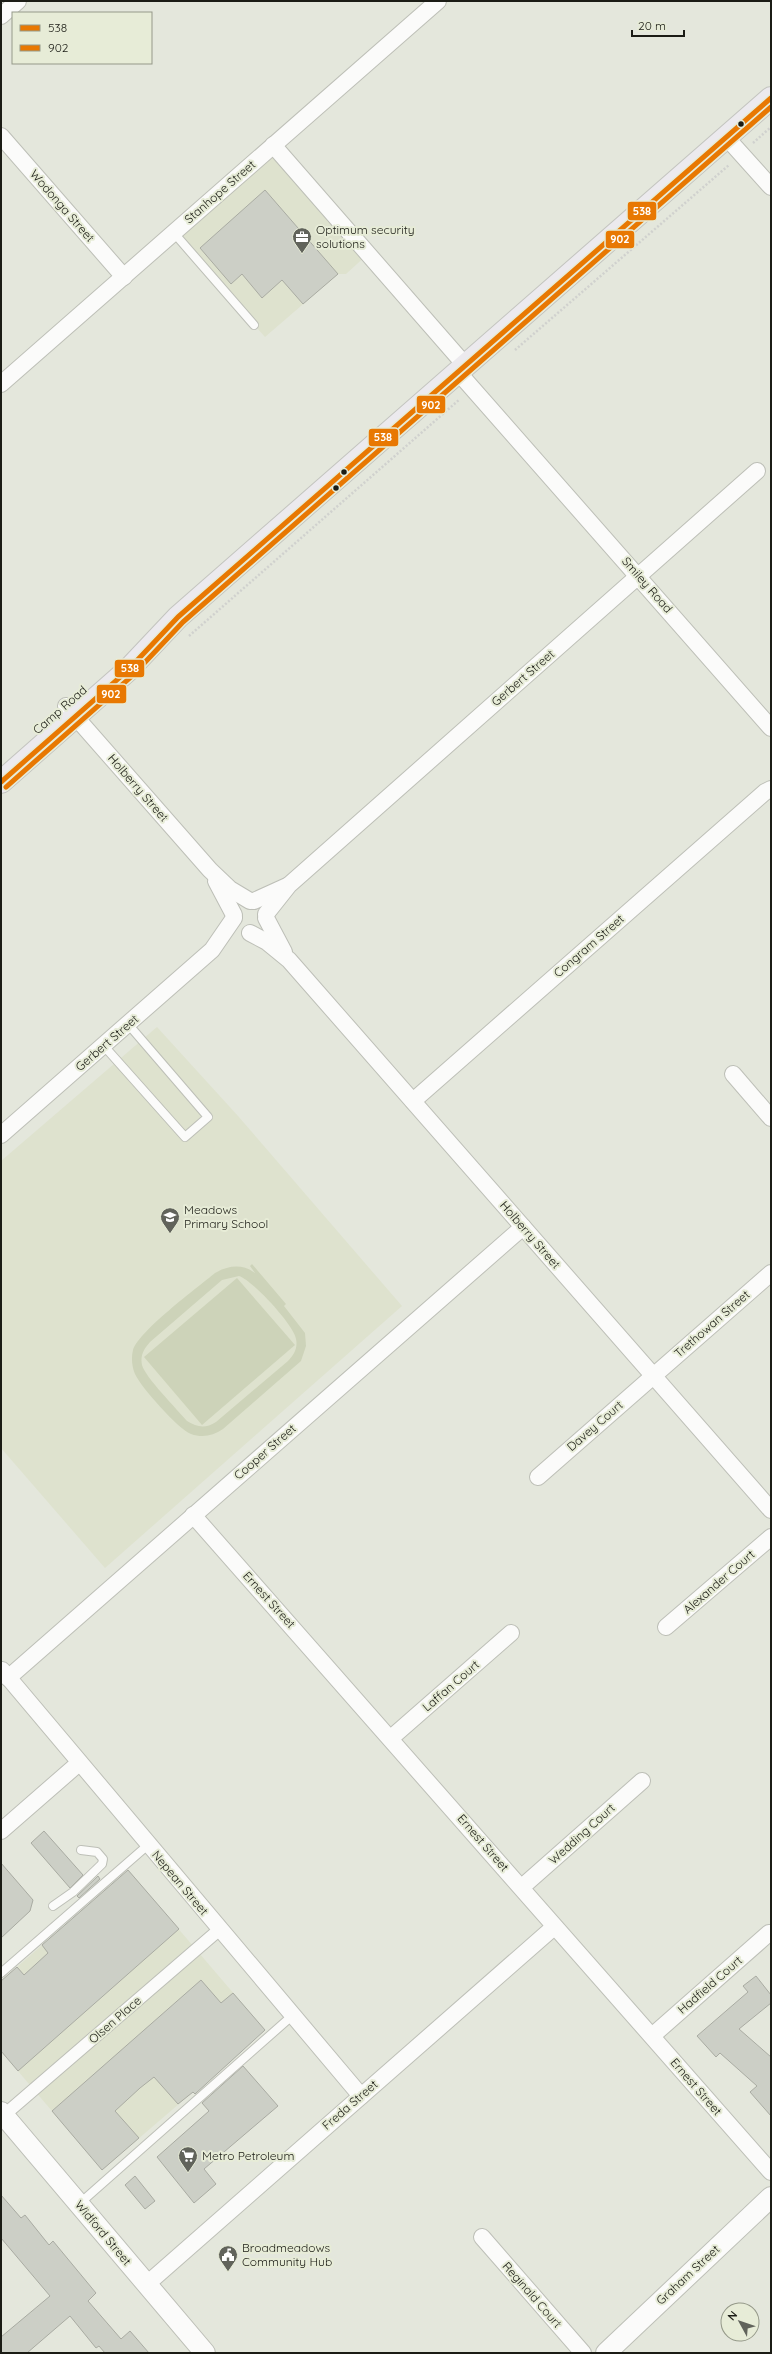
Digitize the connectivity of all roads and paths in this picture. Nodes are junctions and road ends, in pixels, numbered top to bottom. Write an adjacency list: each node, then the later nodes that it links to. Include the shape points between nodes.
1 (18, 1): 3 (street)
2 (438, 1): 8 (street, Stanhope Street)
3 (1, 16)
4 (771, 98): 7 (main road, Camp Road)
5 (771, 127): 9 (path)
6 (1, 136): 12 (street, Wodonga Street)
7 (726, 137): 9 (street); 15 (main road, Camp Road)
8 (273, 145): 11 (street, Stanhope Street); 15 (street, Smiley Road)
9 (742, 153): 10 (street); 14 (path)
10 (771, 187)
11 (174, 232): 12 (street, Stanhope Street); 13 (lane)
12 (124, 277): 16 (street, Stanhope Street)
13 (254, 325)
14 (513, 352)
15 (462, 369): 17 (street, Smiley Road); 21 (main road, Camp Road, via 178,618 128,670)
16 (1, 384)
17 (473, 388): 19 (street, Smiley Road); 20 (path)
18 (757, 471): 19 (street, Gerbert Street)
19 (639, 576): 22 (street, Smiley Road); 27 (street, Gerbert Street)
20 (186, 639)
21 (70, 712): 23 (main road, Camp Road); 24 (main road, Camp Road); 26 (street, Holberry Street)
22 (771, 728)
23 (1, 762)
24 (1, 782)
25 (769, 788): 37 (street, Congram Street)
26 (210, 870): 28 (street, Holberry Street, via 230,889); 29 (street, Holberry Street)
27 (288, 885): 28 (street, Gerbert Street); 30 (street, Gerbert Street)
28 (252, 901): 29 (street, via 242,903); 30 (street, via 262,906)
29 (234, 916): 31 (street, via 237,926); 32 (street, Gerbert Street)
30 (266, 916): 31 (street, via 259,930); 33 (street, Holberry Street)
31 (247, 932): 32 (street, Gerbert Street); 33 (street, Holberry Street, via 267,942)
32 (212, 950): 34 (street, Gerbert Street)
33 (289, 960): 37 (street, Holberry Street)
34 (128, 1024): 35 (street, Gerbert Street); 35 (lane, via 208,1117 185,1137)
35 (104, 1046): 39 (street, Gerbert Street)
36 (733, 1074): 38 (street)
37 (413, 1101): 40 (street, Holberry Street)
38 (771, 1118)
39 (1, 1135)
40 (522, 1226): 42 (street, Holberry Street); 45 (street, Cooper Street)
41 (771, 1273): 42 (street, Trethowan Street)
42 (653, 1376): 43 (street, Davey Court); 44 (street, Holberry Street)
43 (538, 1477)
44 (771, 1510)
45 (193, 1515): 49 (street, Cooper Street); 50 (street, Ernest Street)
46 (771, 1537): 47 (street, Alexander Court)
47 (666, 1627)
48 (511, 1633): 50 (street, Laffan Court)
49 (5, 1673): 51 (street, Nepean Street)
50 (391, 1738): 56 (street, Ernest Street)
51 (79, 1763): 53 (street); 54 (street, Nepean Street)
52 (642, 1781): 56 (street, Wedding Court)
53 (1, 1831)
54 (148, 1845): 59 (street, Nepean Street); 61 (lane)
55 (81, 1850): 57 (lane, via 97,1852 103,1859 102,1864)
56 (522, 1887): 58 (street, Ernest Street)
57 (53, 1906)
58 (554, 1927): 63 (street, Ernest Street); 64 (street, Freda Street)
59 (220, 1929): 62 (street, Nepean Street); 65 (street, Olsen Place)
60 (769, 1933): 63 (street, Hadfield Court)
61 (1, 1973)
62 (293, 2015): 64 (street, Nepean Street); 68 (lane)
63 (652, 2036): 66 (street, Ernest Street)
64 (361, 2096): 70 (street, Freda Street)
65 (6, 2111): 68 (street, Widford Street)
66 (771, 2172)
67 (770, 2198): 73 (street, Graham Street)
68 (79, 2204): 70 (street, Widford Street)
69 (482, 2237): 72 (street, Reginald Court)
70 (147, 2284): 71 (street, Widford Street)
71 (205, 2353)
72 (583, 2353)
73 (606, 2353)

